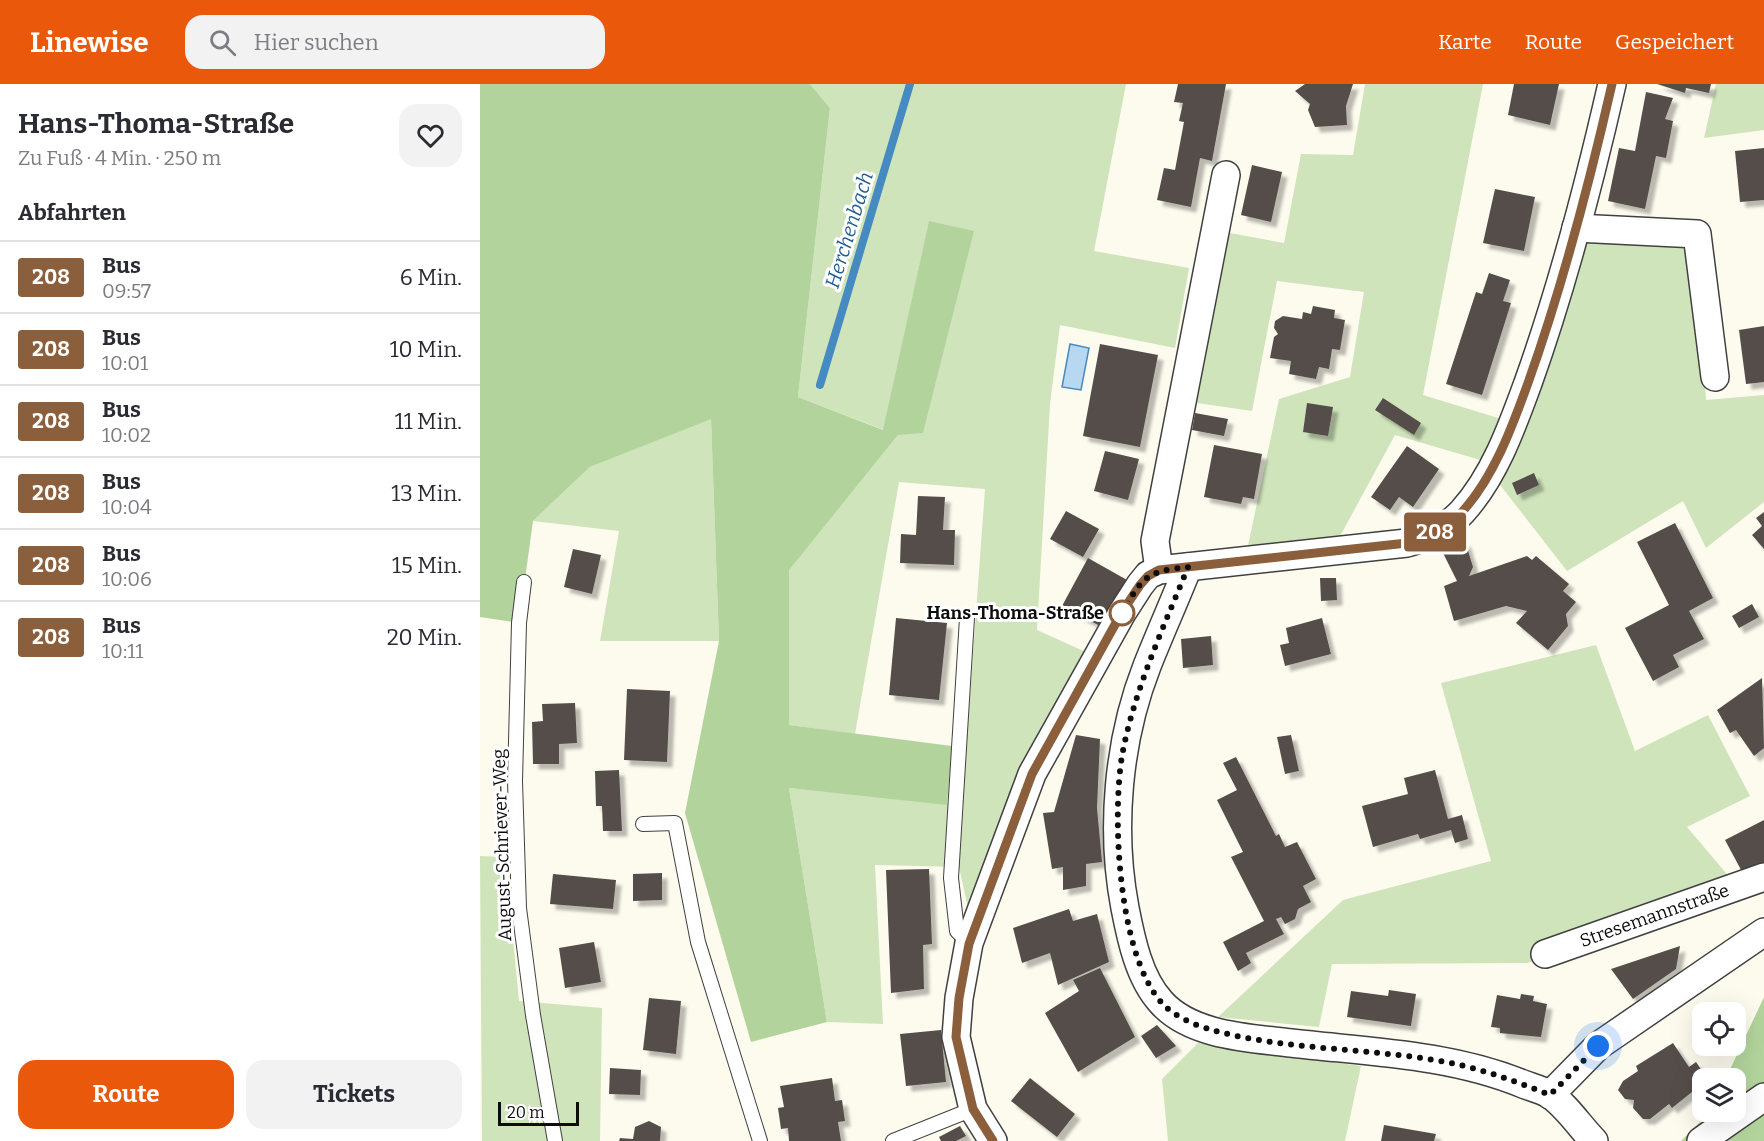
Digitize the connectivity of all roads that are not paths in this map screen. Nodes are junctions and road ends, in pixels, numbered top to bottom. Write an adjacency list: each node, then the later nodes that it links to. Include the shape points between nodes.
1 (1612, 84): 3 (street)
2 (1226, 175): 6 (street, via 1155,541)
3 (1576, 228): 4 (street, via 1697,234); 5 (street, via 1513,424 1490,470 1461,512 1431,535 1407,543)
4 (1715, 377)
5 (1188, 567): 6 (street); 14 (street, via 1146,667 1122,757 1122,894 1130,933 1146,978 1161,1002 1181,1018 1211,1030 1438,1060 1503,1076)
6 (1159, 570): 12 (street, via 1140,585 1122,612 1032,774)
7 (524, 582): 17 (lane, August-Schriever-Weg, via 519,623 515,782 519,908)
8 (967, 618): 12 (lane, via 951,878 957,931)
9 (643, 824): 18 (lane, via 675,823 698,942)
10 (1764, 877): 13 (street, Stresemannstraße)
11 (1764, 932): 14 (street, via 1598,1046)
12 (969, 944): 16 (street, via 956,1037)
13 (1545, 954)
14 (1550, 1095): 21 (street)
15 (1764, 1097): 22 (street)
16 (973, 1109): 19 (lane); 20 (street)
17 (555, 1141)
18 (760, 1141)
19 (893, 1141)
20 (993, 1141)
21 (1594, 1141)
22 (1701, 1141)

